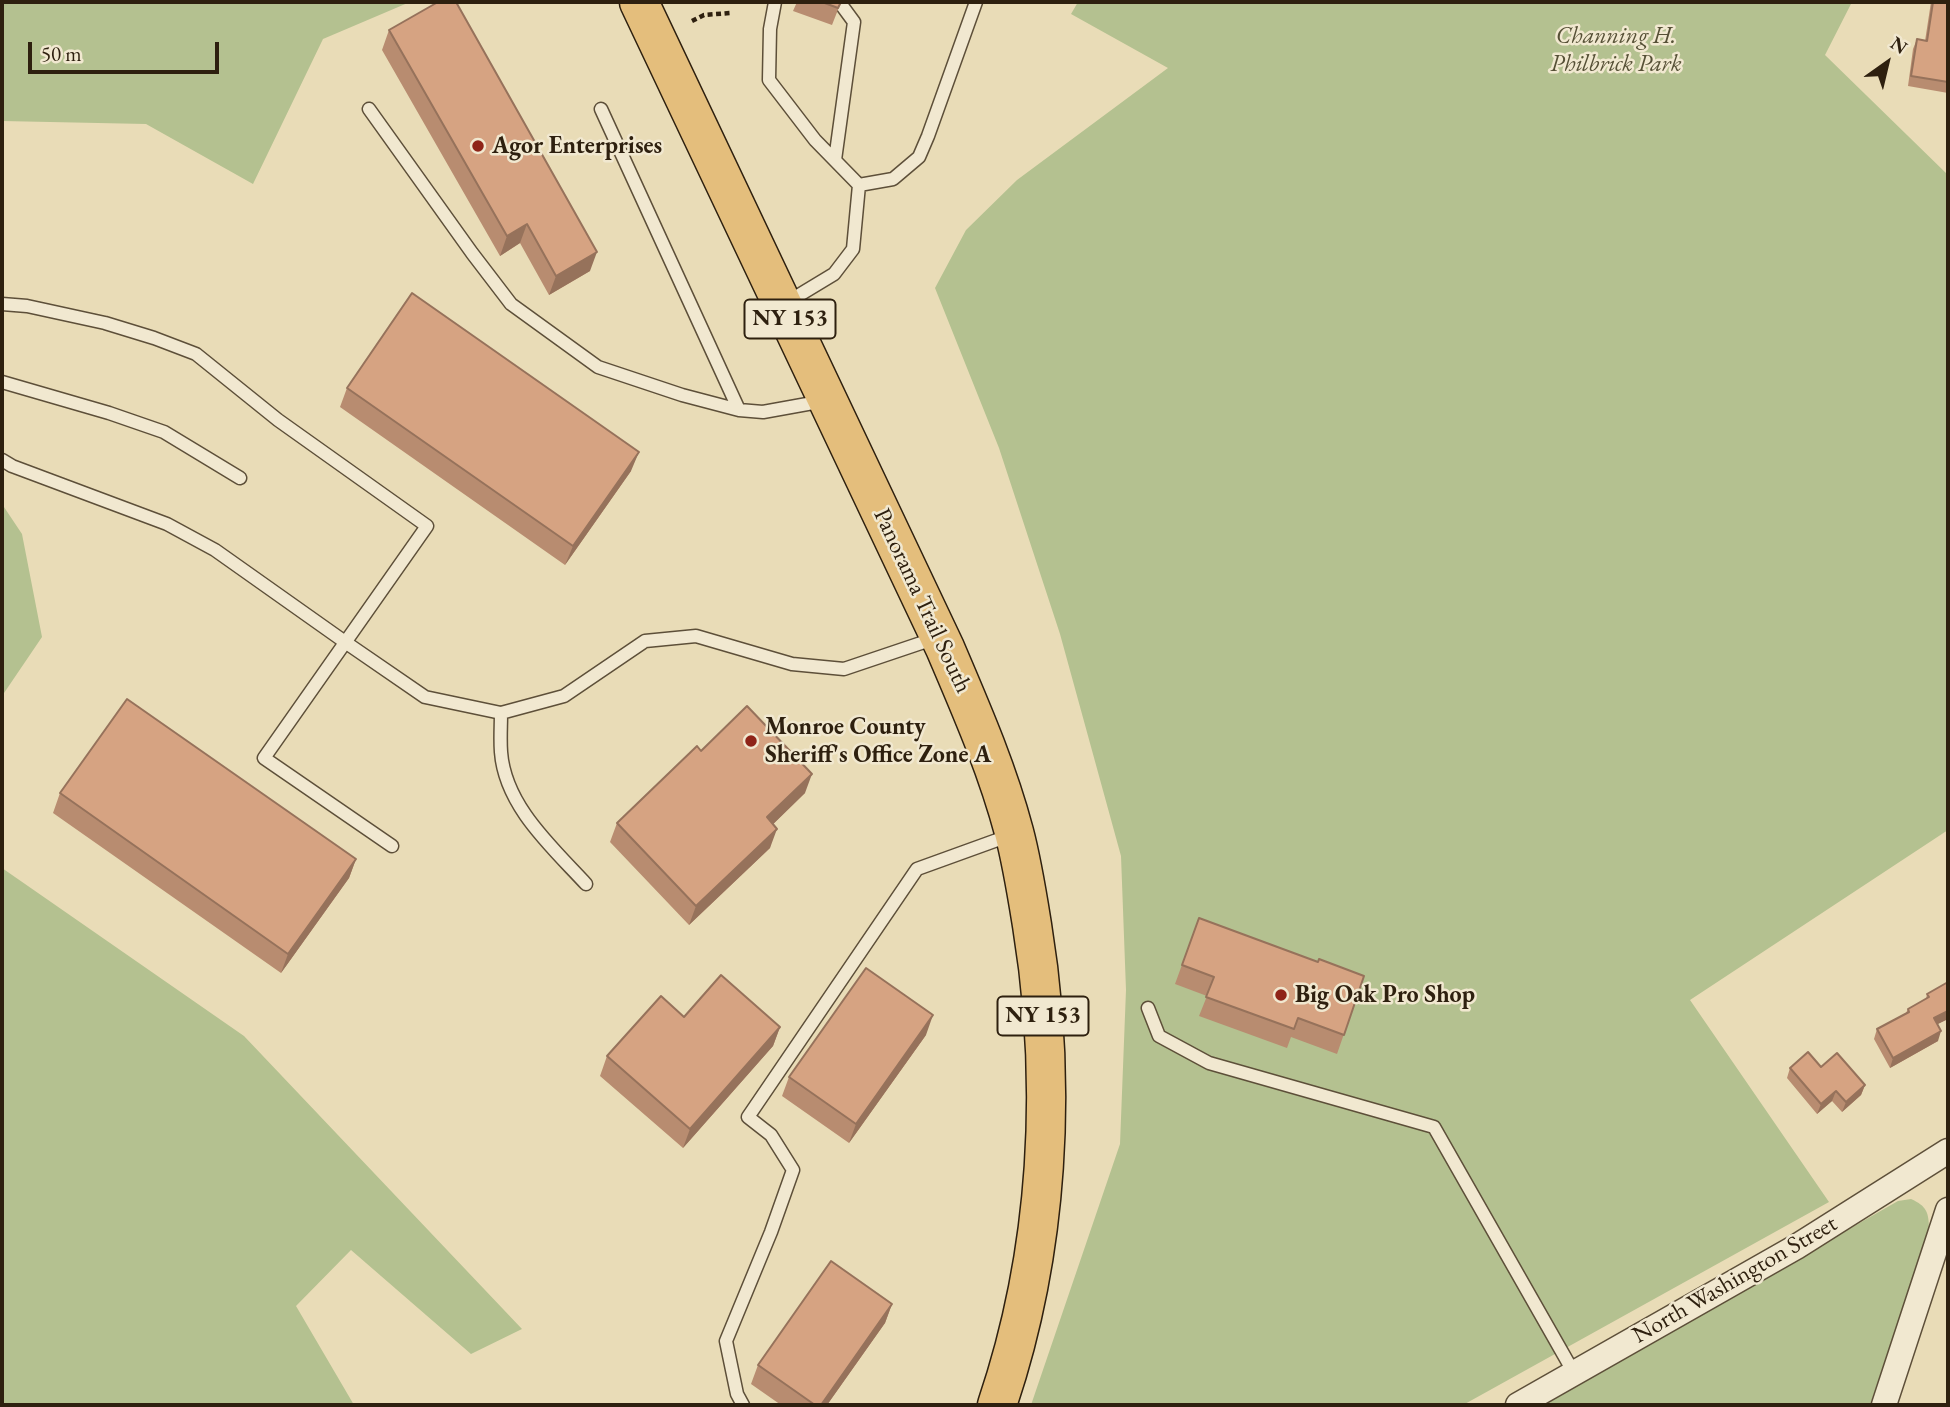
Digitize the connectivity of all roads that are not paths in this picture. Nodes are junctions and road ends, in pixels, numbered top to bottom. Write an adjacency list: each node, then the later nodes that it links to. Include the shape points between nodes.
1 (639, 2): 10 (main road, Panorama Trail South / NY 153)
2 (775, 2): 7 (lane, via 769,80)
3 (976, 2): 8 (lane, via 919,157 892,179)
4 (841, 3): 7 (lane, via 854,22)
5 (369, 109): 13 (lane, via 511,304 598,367)
6 (601, 110): 13 (lane)
7 (835, 160): 8 (lane)
8 (859, 185): 10 (lane, via 853,249 834,274)
9 (2, 304): 17 (lane, via 105,323 196,354 278,420 427,526)
10 (783, 305): 12 (main road, Panorama Trail South / NY 153)
11 (2, 382): 15 (lane, via 164,432)
12 (828, 400): 13 (lane, via 763,412); 16 (main road, Panorama Trail South / NY 153)
13 (739, 410)
14 (2, 460): 17 (lane, via 167,524 215,550)
15 (240, 478)
16 (940, 637): 18 (lane, via 844,669 792,664 696,636 645,641 564,696); 19 (main road, Panorama Trail South / NY 153, via 981,732)
17 (345, 642): 18 (lane, via 425,697); 20 (lane, via 264,758)
18 (501, 713): 21 (lane, via 501,754 513,797)
19 (1014, 834): 26 (lane, via 917,869 748,1118 771,1136 793,1170 726,1341); 27 (main road, Panorama Trail South / NY 153, via 1038,963 1046,1053 1046,1140 1039,1226 1024,1309)
20 (392, 846)
21 (586, 884)
22 (1148, 1008): 25 (lane, via 1159,1035 1209,1063 1434,1127)
23 (1948, 1151): 25 (street, North Washington Street, via 1796,1247)
24 (1948, 1210): 29 (street)
25 (1574, 1373): 28 (street, North Washington Street)
26 (743, 1405)
27 (998, 1405)
28 (1518, 1405)
29 (1884, 1405)

